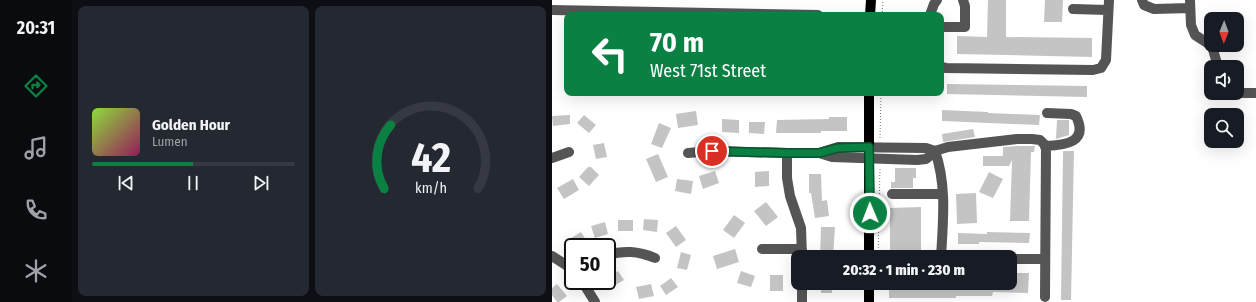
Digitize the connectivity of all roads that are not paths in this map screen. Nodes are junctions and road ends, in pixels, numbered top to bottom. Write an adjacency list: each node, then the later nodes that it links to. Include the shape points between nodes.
1 (871, 0): 10 (main road)
2 (936, 0): 11 (street)
3 (963, 0): 12 (street, via 965,27)
4 (1142, 0): 5 (street, via 1144,5 1154,9)
5 (1190, 4): 13 (street, via 1191,26 1195,35 1212,46)
6 (1109, 5): 7 (street); 14 (street, via 1106,60 1101,68 1092,70)
7 (1073, 8)
8 (552, 10): 9 (street)
9 (658, 12)
10 (870, 12)
11 (931, 12)
12 (944, 27)
13 (1216, 60)
14 (944, 67)
15 (1244, 93): 16 (street)
16 (1256, 93)
17 (869, 96): 20 (main road)
18 (1047, 113): 19 (street, via 1071,114 1076,116 1080,126 1076,139 1071,143)
19 (1045, 146): 21 (street, via 1040,140 1017,138); 39 (street)
20 (869, 147): 21 (street, via 926,148); 25 (street, via 838,148); 27 (main road)
21 (935, 151): 27 (street, via 926,159); 29 (street)
22 (569, 152): 26 (street)
23 (688, 153): 24 (street)
24 (787, 153): 25 (street); 31 (street, via 790,196 801,228)
25 (819, 153): 27 (street, via 832,157)
26 (552, 158)
27 (869, 158): 32 (main road)
28 (892, 194): 29 (street)
29 (943, 194): 33 (street)
30 (762, 249): 34 (street)
31 (802, 250)
32 (869, 250)
33 (941, 250)
34 (791, 252)
35 (616, 253): 37 (street, via 634,251)
36 (552, 256): 40 (street)
37 (655, 258)
38 (1017, 258): 39 (street)
39 (1045, 258): 44 (street)
40 (564, 264)
41 (588, 290): 45 (street)
42 (802, 290): 46 (street)
43 (869, 290): 47 (main road)
44 (1045, 297)
45 (595, 302)
46 (802, 302)
47 (869, 302)

